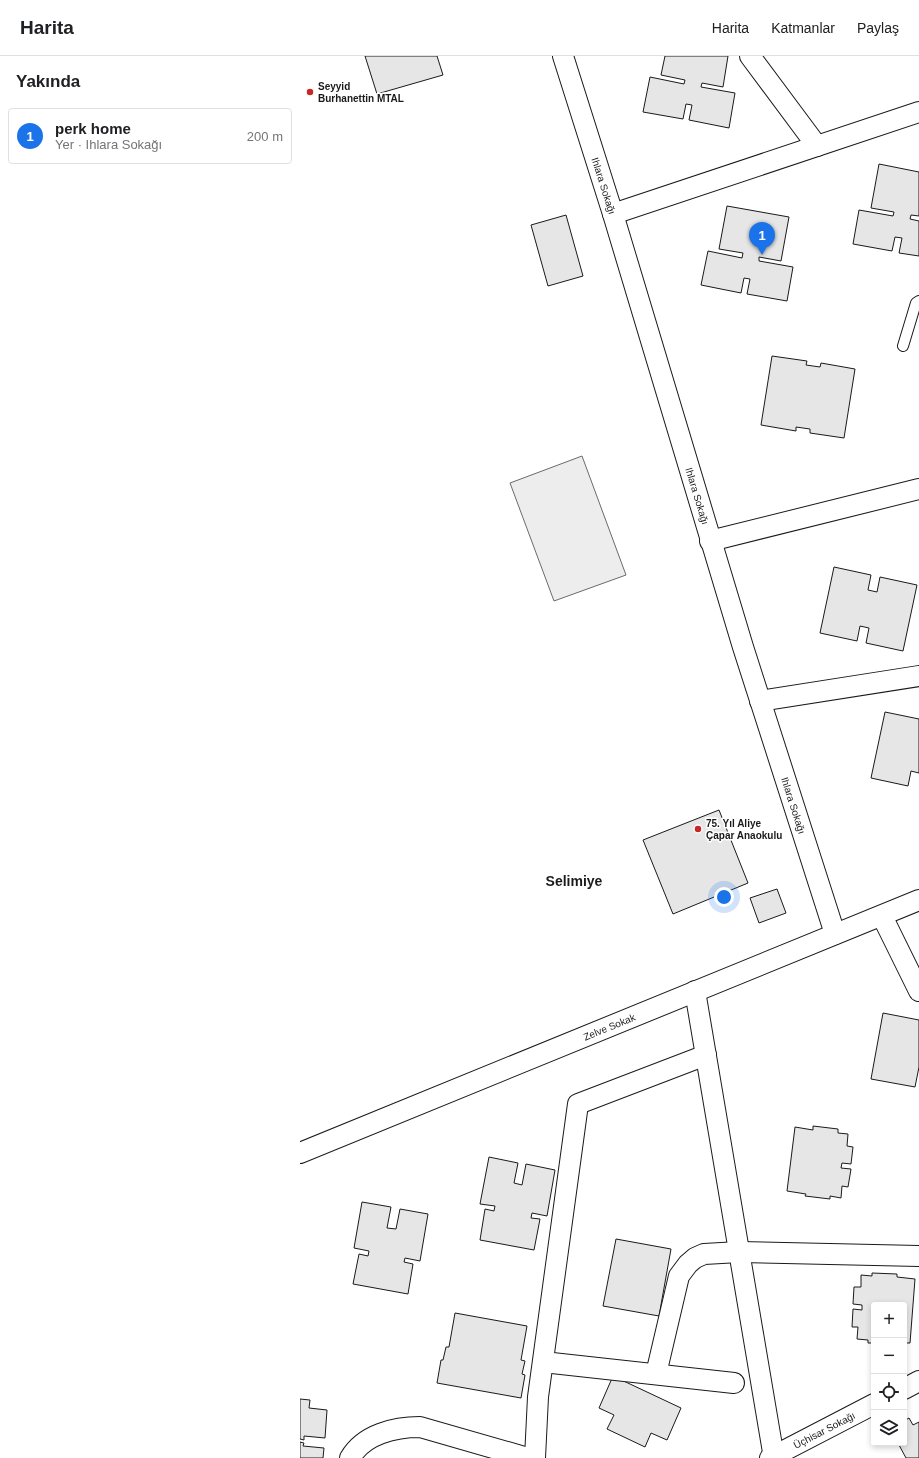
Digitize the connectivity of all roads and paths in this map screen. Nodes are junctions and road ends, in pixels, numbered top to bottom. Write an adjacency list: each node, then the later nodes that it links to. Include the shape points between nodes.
1 (563, 56): 5 (street, Ihlara Sokağı)
2 (750, 56): 4 (street)
3 (919, 112): 4 (street)
4 (817, 146): 5 (street)
5 (613, 214): 9 (street, Ihlara Sokağı)
6 (919, 301): 7 (lane, via 916,303)
7 (904, 346)
8 (919, 489): 9 (street)
9 (710, 541): 11 (street, Ihlara Sokağı)
10 (919, 676): 11 (street)
11 (760, 701): 14 (street, Ihlara Sokağı)
12 (919, 900): 13 (street, Zelve Sokak)
13 (882, 916): 14 (street, Zelve Sokak); 16 (street)
14 (835, 934): 15 (street, Zelve Sokak)
15 (695, 991): 17 (street); 18 (street, Zelve Sokak)
16 (919, 991)
17 (706, 1055): 19 (street); 21 (street, via 578,1104)
18 (300, 1153)
19 (739, 1252): 20 (street); 22 (street, via 704,1254 695,1258 683,1270); 27 (street)
20 (919, 1256)
21 (543, 1362): 22 (street); 30 (street, via 538,1397)
22 (656, 1374): 24 (street)
23 (919, 1381): 25 (street)
24 (734, 1383)
25 (907, 1387)
26 (871, 1406): 27 (street, Üçhisar Sokağı)
27 (773, 1457)
28 (350, 1458): 29 (street, via 361,1445 384,1432 396,1428 420,1427)
29 (528, 1458)
30 (535, 1458)

